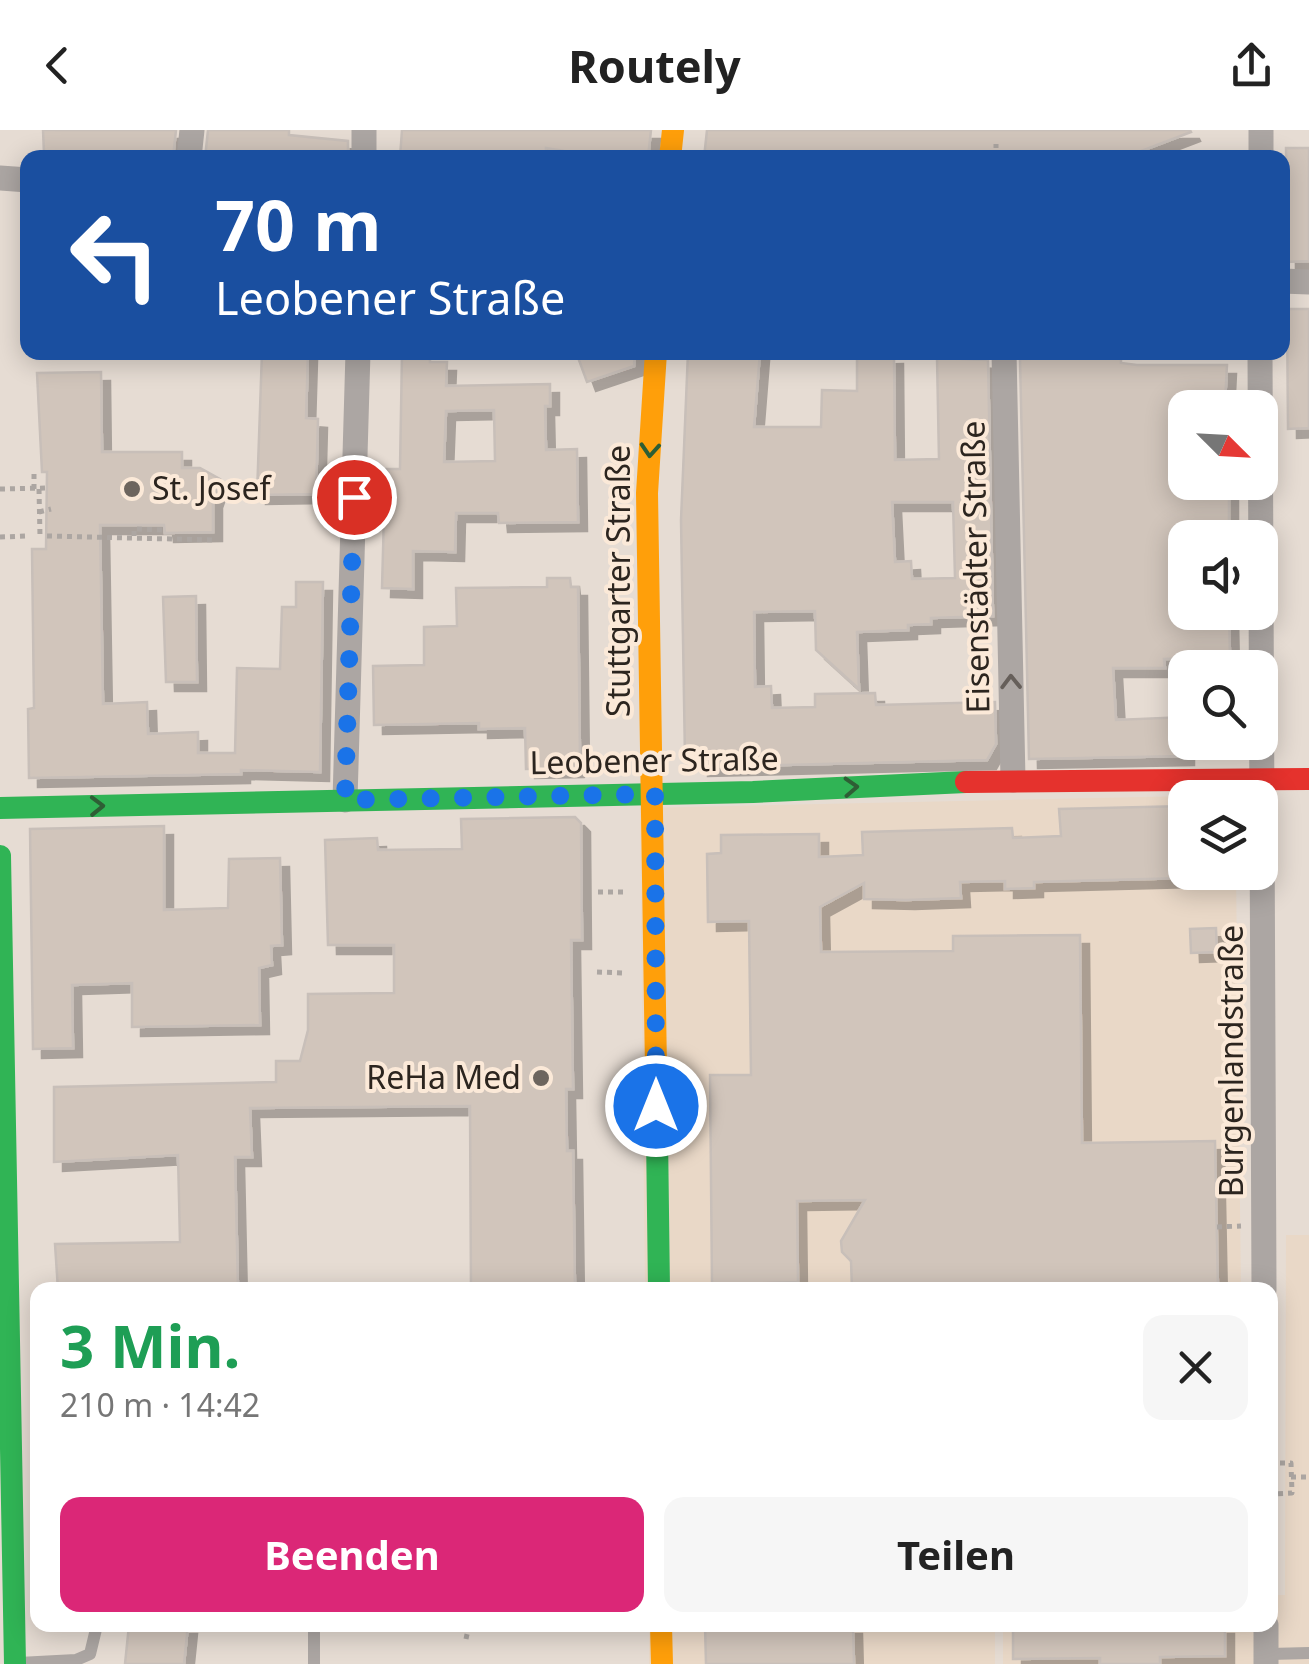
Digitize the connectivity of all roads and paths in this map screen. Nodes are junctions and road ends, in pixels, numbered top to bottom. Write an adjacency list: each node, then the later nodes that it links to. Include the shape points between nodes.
1 (996, 144): 2 (path)
2 (996, 150)
3 (358, 360): 23 (street)
4 (655, 360): 22 (street, Stuttgarter Straße, one-way to 22, via 647,493)
5 (1004, 360): 17 (street, Eisenstädter Straße, one-way to 5)
6 (1260, 360): 19 (street, Burgenlandstraße)
7 (34, 472): 9 (path)
8 (0, 489): 9 (path)
9 (40, 489): 11 (path)
10 (50, 509): 11 (path)
11 (39, 512): 14 (path, via 43,536)
12 (164, 530): 14 (path, via 134,530)
13 (27, 536): 15 (path)
14 (134, 536): 16 (path)
15 (0, 537)
16 (214, 540)
17 (1014, 780): 18 (street, Leobener Straße); 22 (street, Leobener Straße, one-way to 17)
18 (1168, 780)
19 (1264, 780)
20 (1278, 780): 21 (street, Leobener Straße)
21 (1309, 780)
22 (655, 794): 23 (street, Leobener Straße); 31 (street, Stuttgarter Straße)
23 (345, 800): 24 (street, Leobener Straße, one-way to 23)
24 (0, 808)
25 (0, 856): 45 (street, via 19,1482)
26 (1264, 890): 32 (street, Burgenlandstraße)
27 (598, 892): 28 (path)
28 (628, 892)
29 (597, 972): 30 (path)
30 (629, 973)
31 (659, 1282)
32 (1264, 1282)
33 (1278, 1463): 34 (path, via 1291,1462)
34 (1291, 1477): 35 (path); 36 (path, via 1292,1493)
35 (1309, 1477)
36 (1278, 1494)
37 (95, 1632): 45 (lane, via 90,1654 76,1660)
38 (314, 1632): 46 (lane)
39 (468, 1632): 42 (path)
40 (662, 1632): 47 (street)
41 (1266, 1632): 44 (street)
42 (466, 1639)
43 (1309, 1653): 44 (lane)
44 (1266, 1659)
45 (15, 1664)
46 (314, 1664)
47 (662, 1664)

